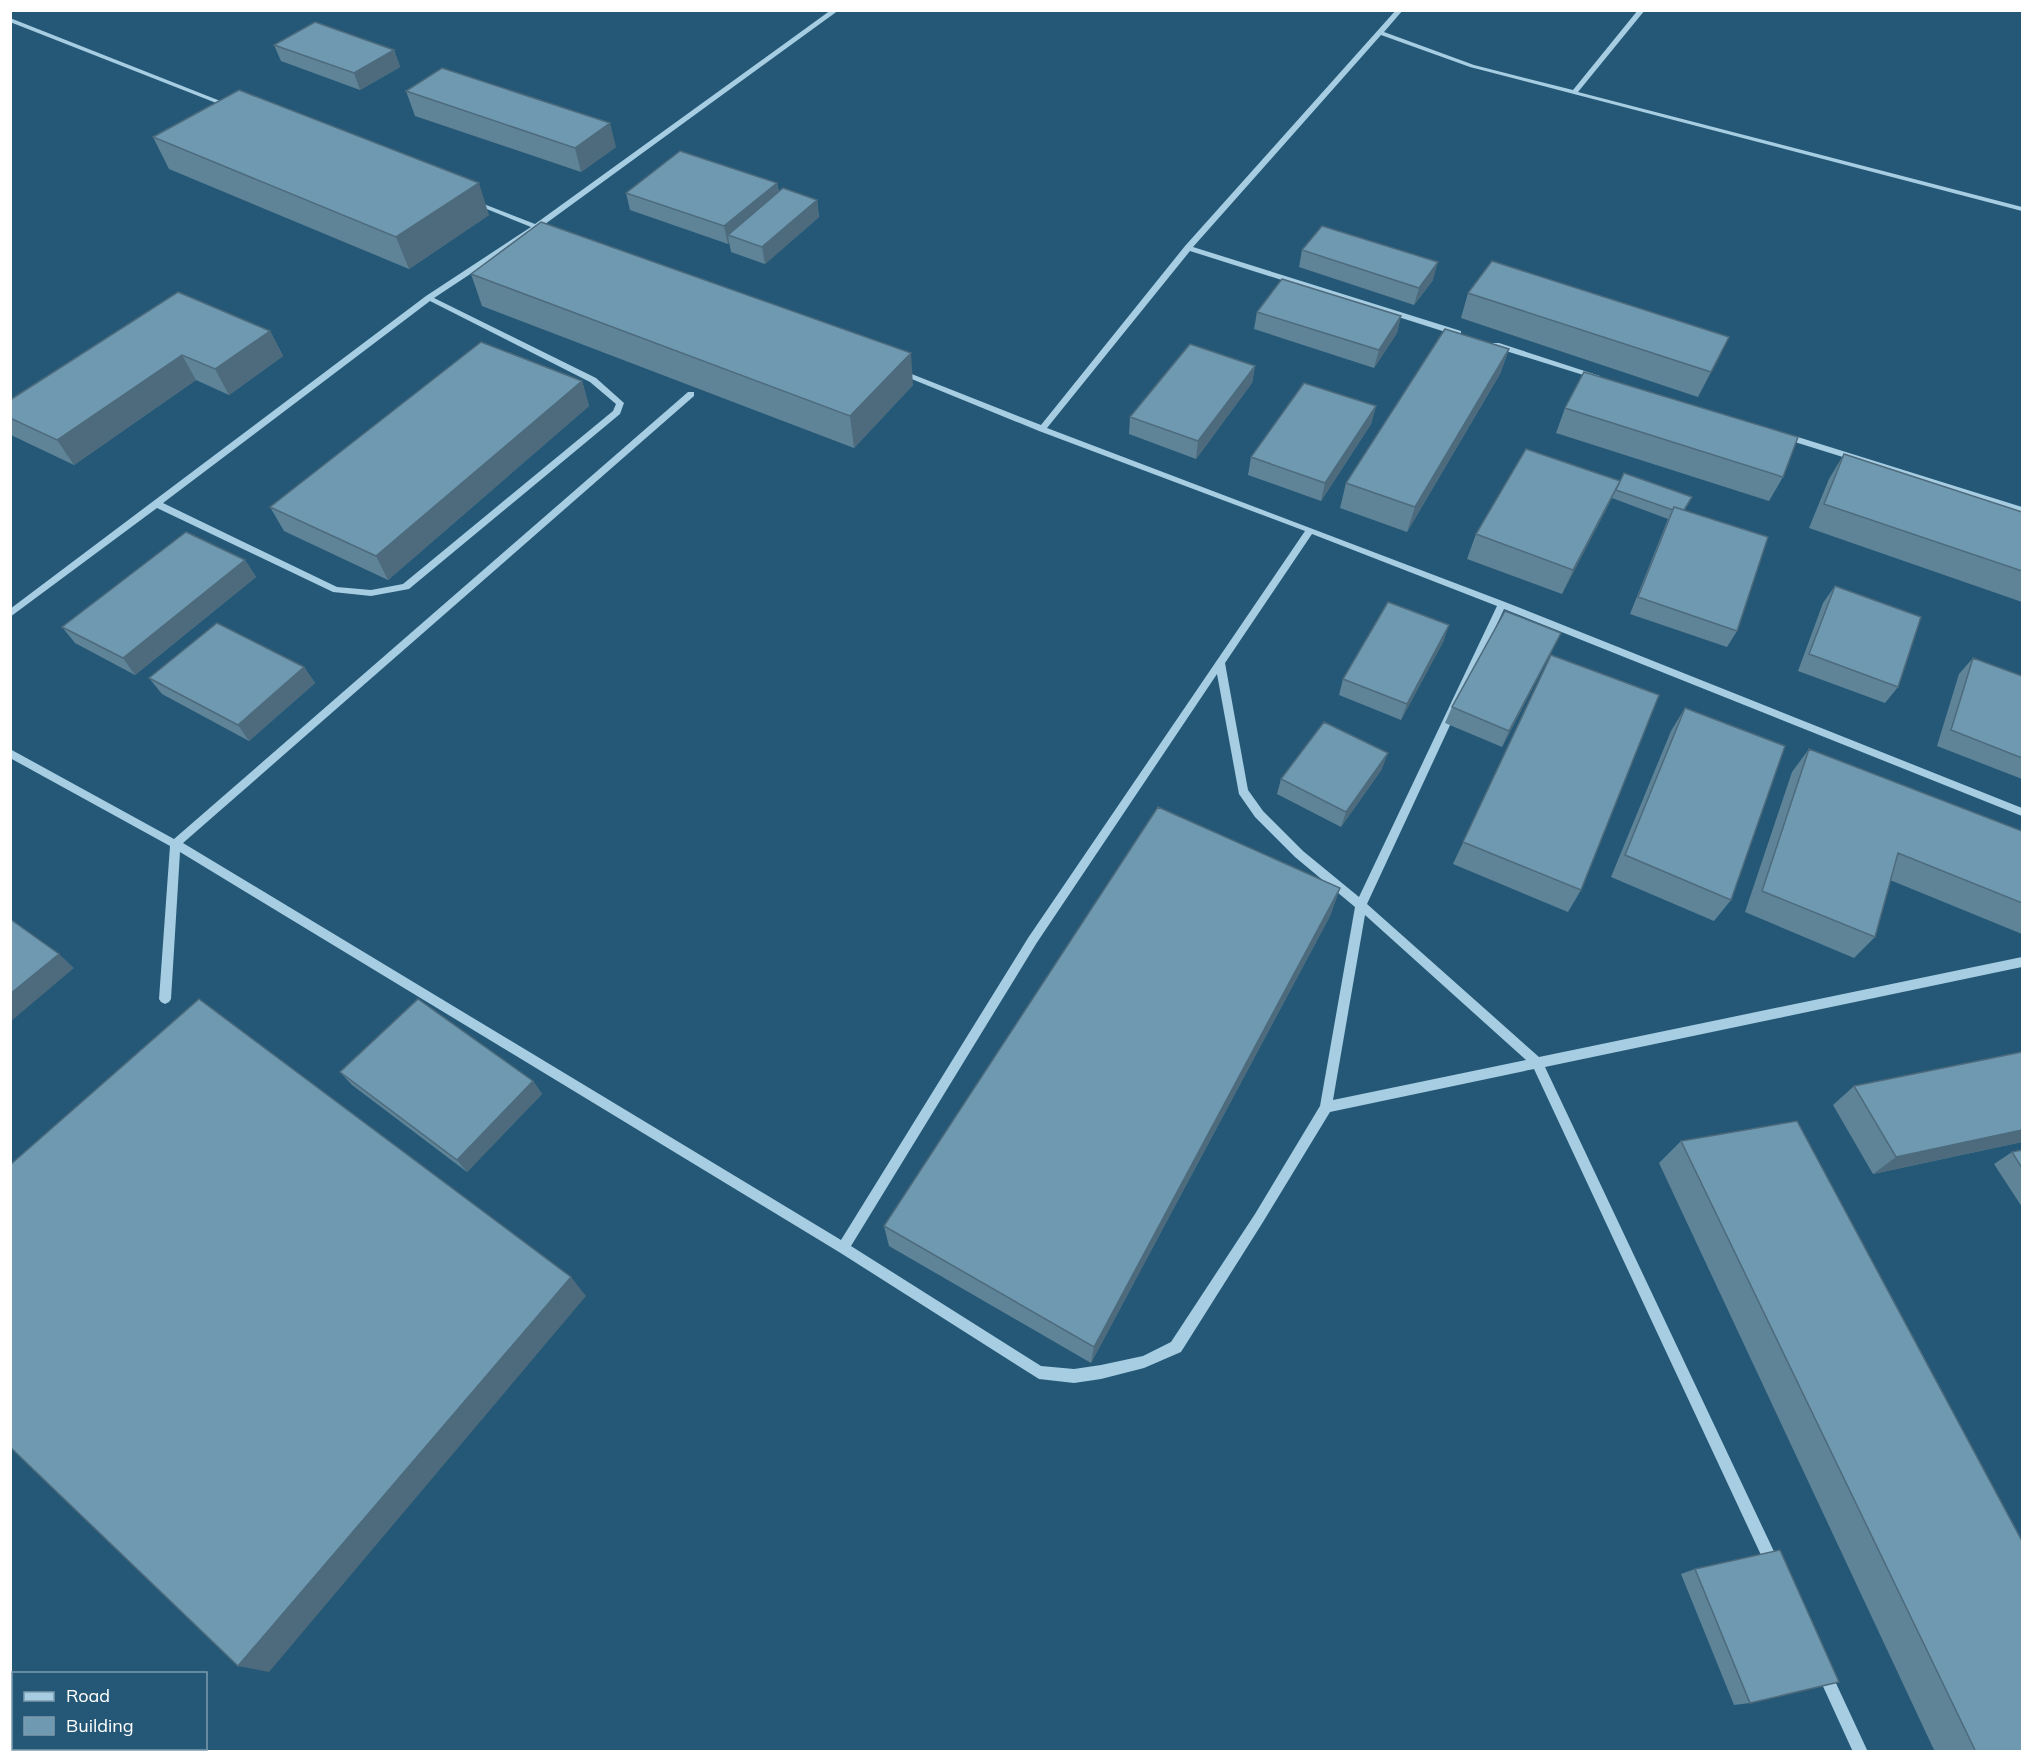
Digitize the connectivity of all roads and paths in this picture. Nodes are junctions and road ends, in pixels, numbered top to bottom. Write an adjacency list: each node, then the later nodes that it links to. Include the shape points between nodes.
1 (836, 10): 10 (street)
2 (1400, 10): 5 (street)
3 (1642, 10): 6 (street)
4 (10, 20): 7 (street)
5 (1380, 33): 6 (street, via 1472,66); 12 (street)
6 (1574, 93): 9 (street)
7 (240, 111)
8 (471, 201): 10 (street)
9 (2022, 209)
10 (536, 226): 11 (street); 13 (street)
11 (558, 235)
12 (1188, 249): 14 (street); 19 (street)
13 (429, 298): 21 (street); 21 (street, via 593,380 620,403 617,411 406,587 391,591 336,590)
14 (1462, 334)
15 (1485, 342): 17 (street)
16 (888, 368): 19 (street)
17 (1599, 378)
18 (691, 394): 29 (street)
19 (1042, 429): 23 (street)
20 (1771, 431): 22 (street)
21 (157, 504): 25 (street)
22 (2022, 510)
23 (1310, 530): 24 (street); 26 (street)
24 (1502, 604): 28 (street); 30 (street)
25 (10, 614)
26 (1220, 663): 30 (street, via 1243,791 1259,814 1299,854); 35 (street, via 1032,941)
27 (10, 753): 29 (street)
28 (2022, 812)
29 (175, 844): 32 (street); 35 (street)
30 (1361, 905): 33 (street); 34 (street)
31 (2022, 962): 33 (street)
32 (165, 999)
33 (1538, 1064): 34 (street); 36 (street)
34 (1326, 1107): 35 (street, via 1176,1347 1144,1362 1074,1376 1039,1371)
35 (843, 1248)
36 (1780, 1580)
37 (1816, 1655): 38 (street)
38 (1862, 1752)

